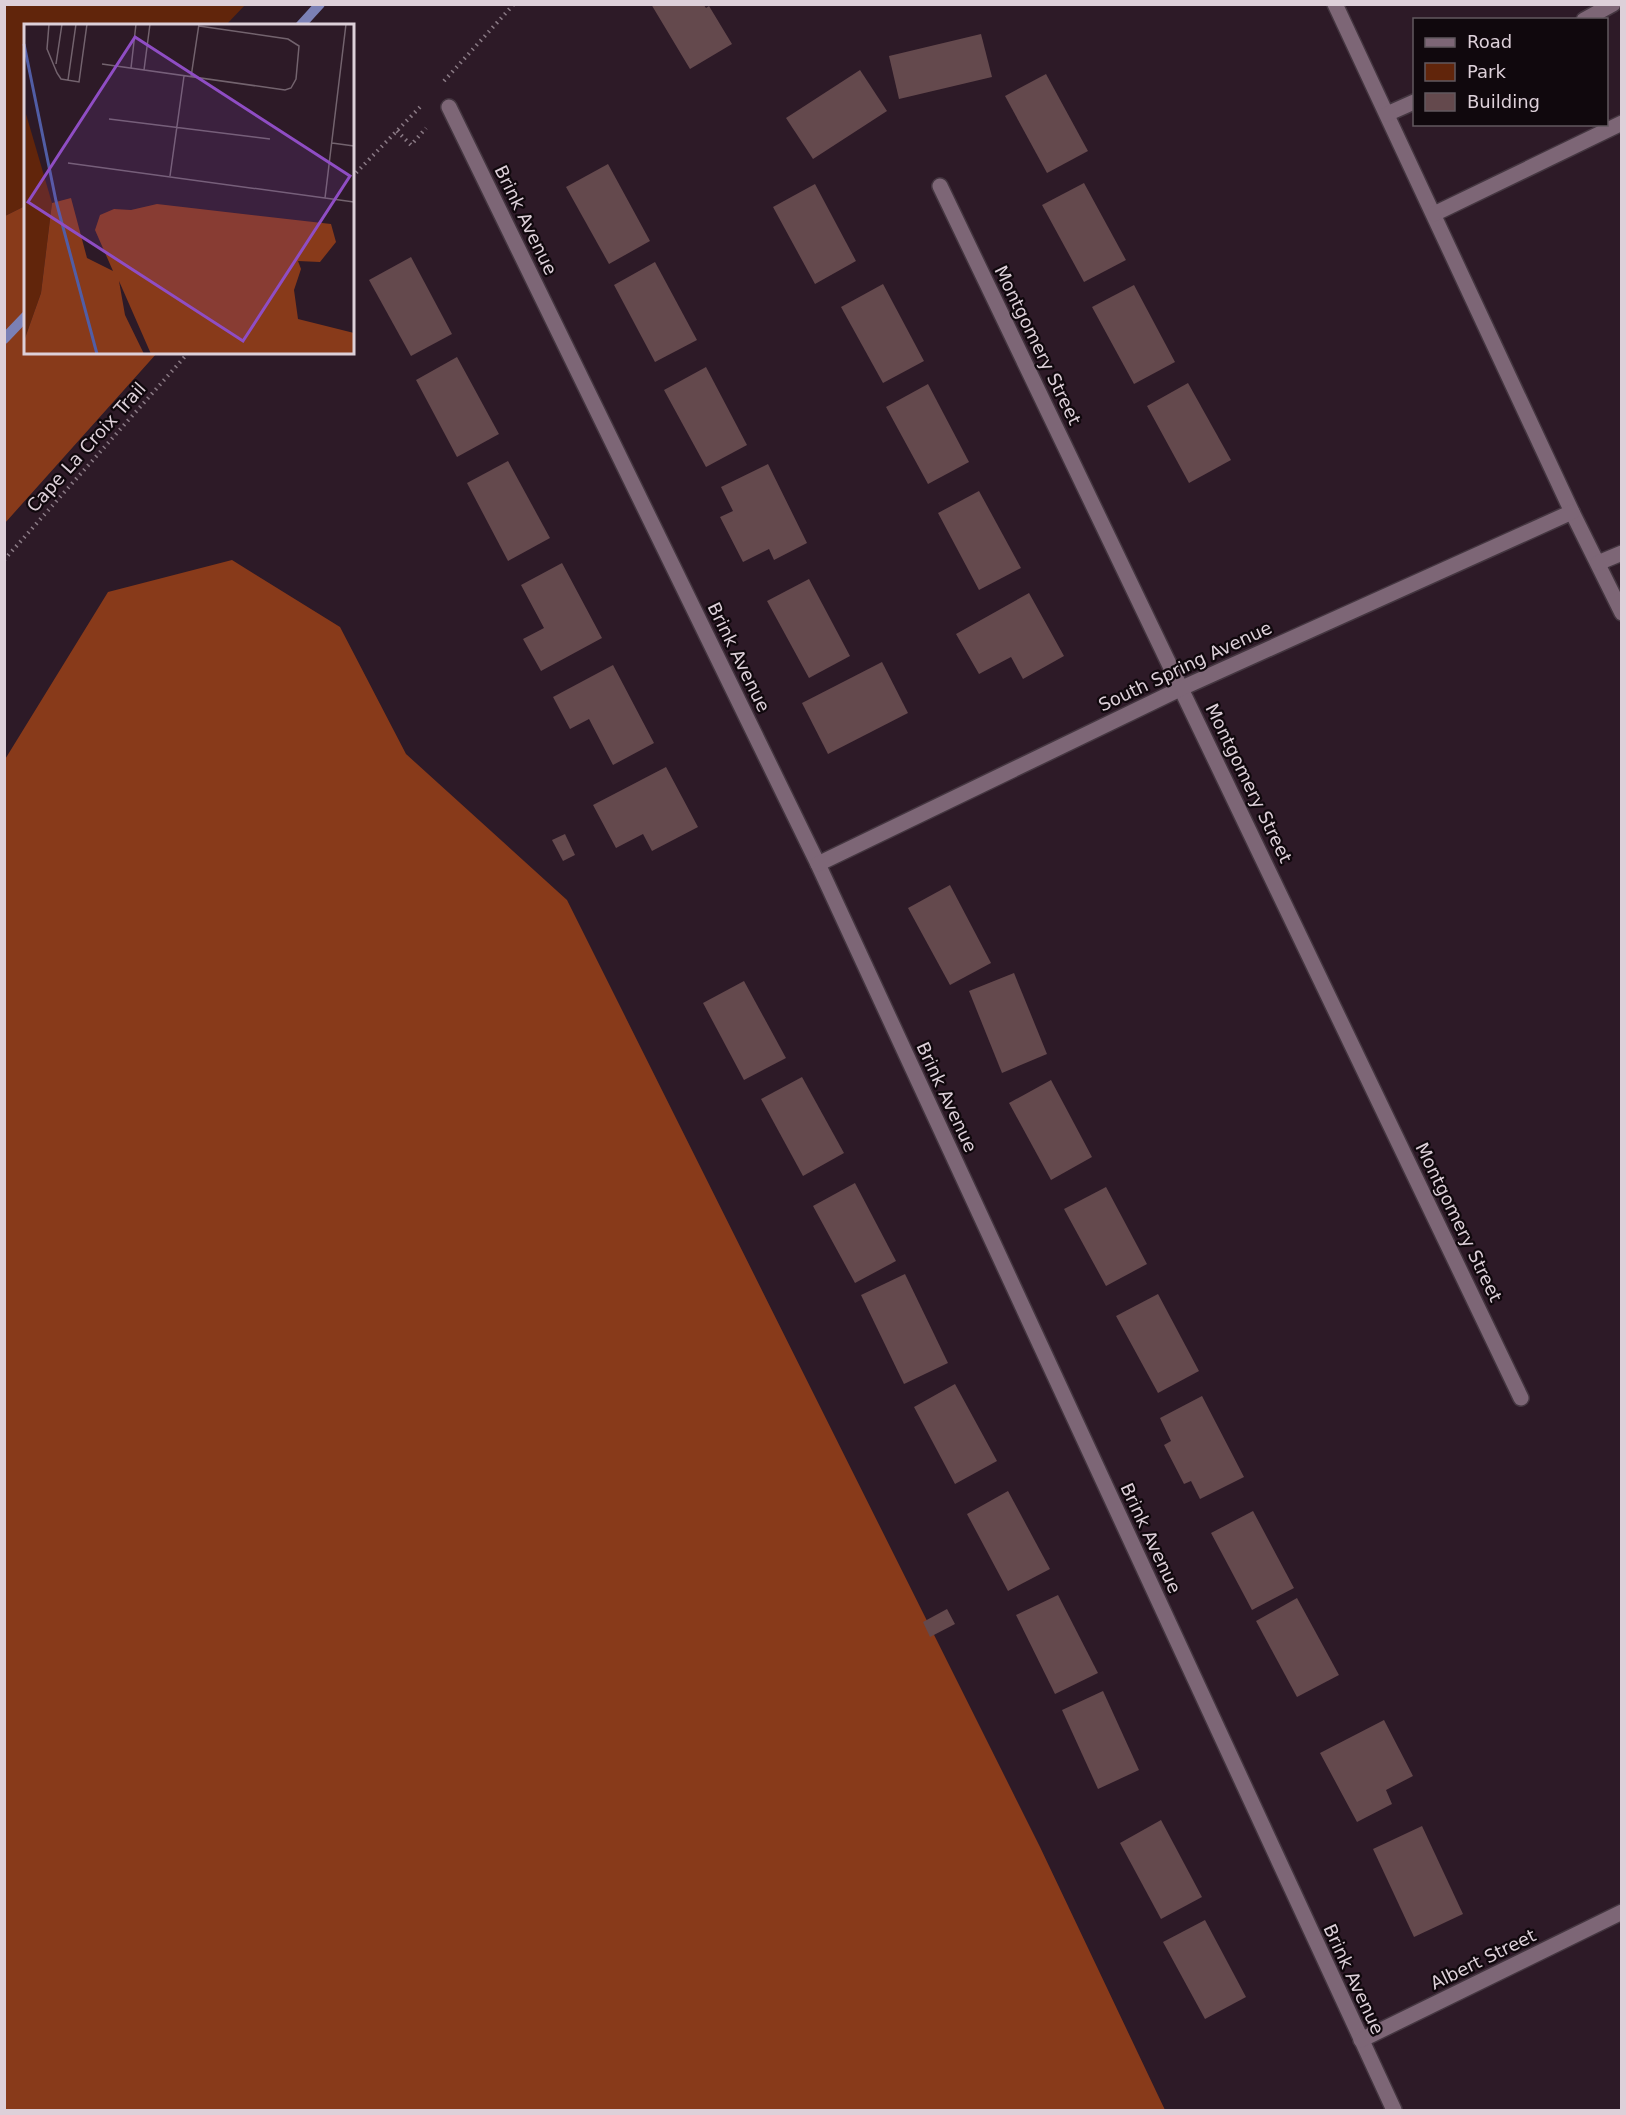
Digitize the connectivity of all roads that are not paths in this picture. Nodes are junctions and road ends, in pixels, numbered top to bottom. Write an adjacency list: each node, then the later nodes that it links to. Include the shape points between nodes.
1 (1335, 4): 6 (street)
2 (1613, 4): 3 (street)
3 (1588, 18)
4 (1413, 102): 6 (street)
5 (449, 107): 15 (street, Brink Avenue)
6 (1387, 114): 9 (street)
7 (1622, 123): 9 (street)
8 (940, 186): 14 (street, Montgomery Street)
9 (1434, 214): 10 (street)
10 (1572, 512): 12 (street); 14 (street, South Spring Avenue)
11 (1622, 553): 12 (street)
12 (1598, 563): 13 (street)
13 (1622, 613)
14 (1182, 688): 15 (street, South Spring Avenue); 16 (street, Montgomery Street)
15 (818, 864): 18 (street, Brink Avenue)
16 (1521, 1398)
17 (1622, 1912): 18 (street, Albert Street)
18 (1361, 2040): 19 (street, Brink Avenue)
19 (1395, 2110)

